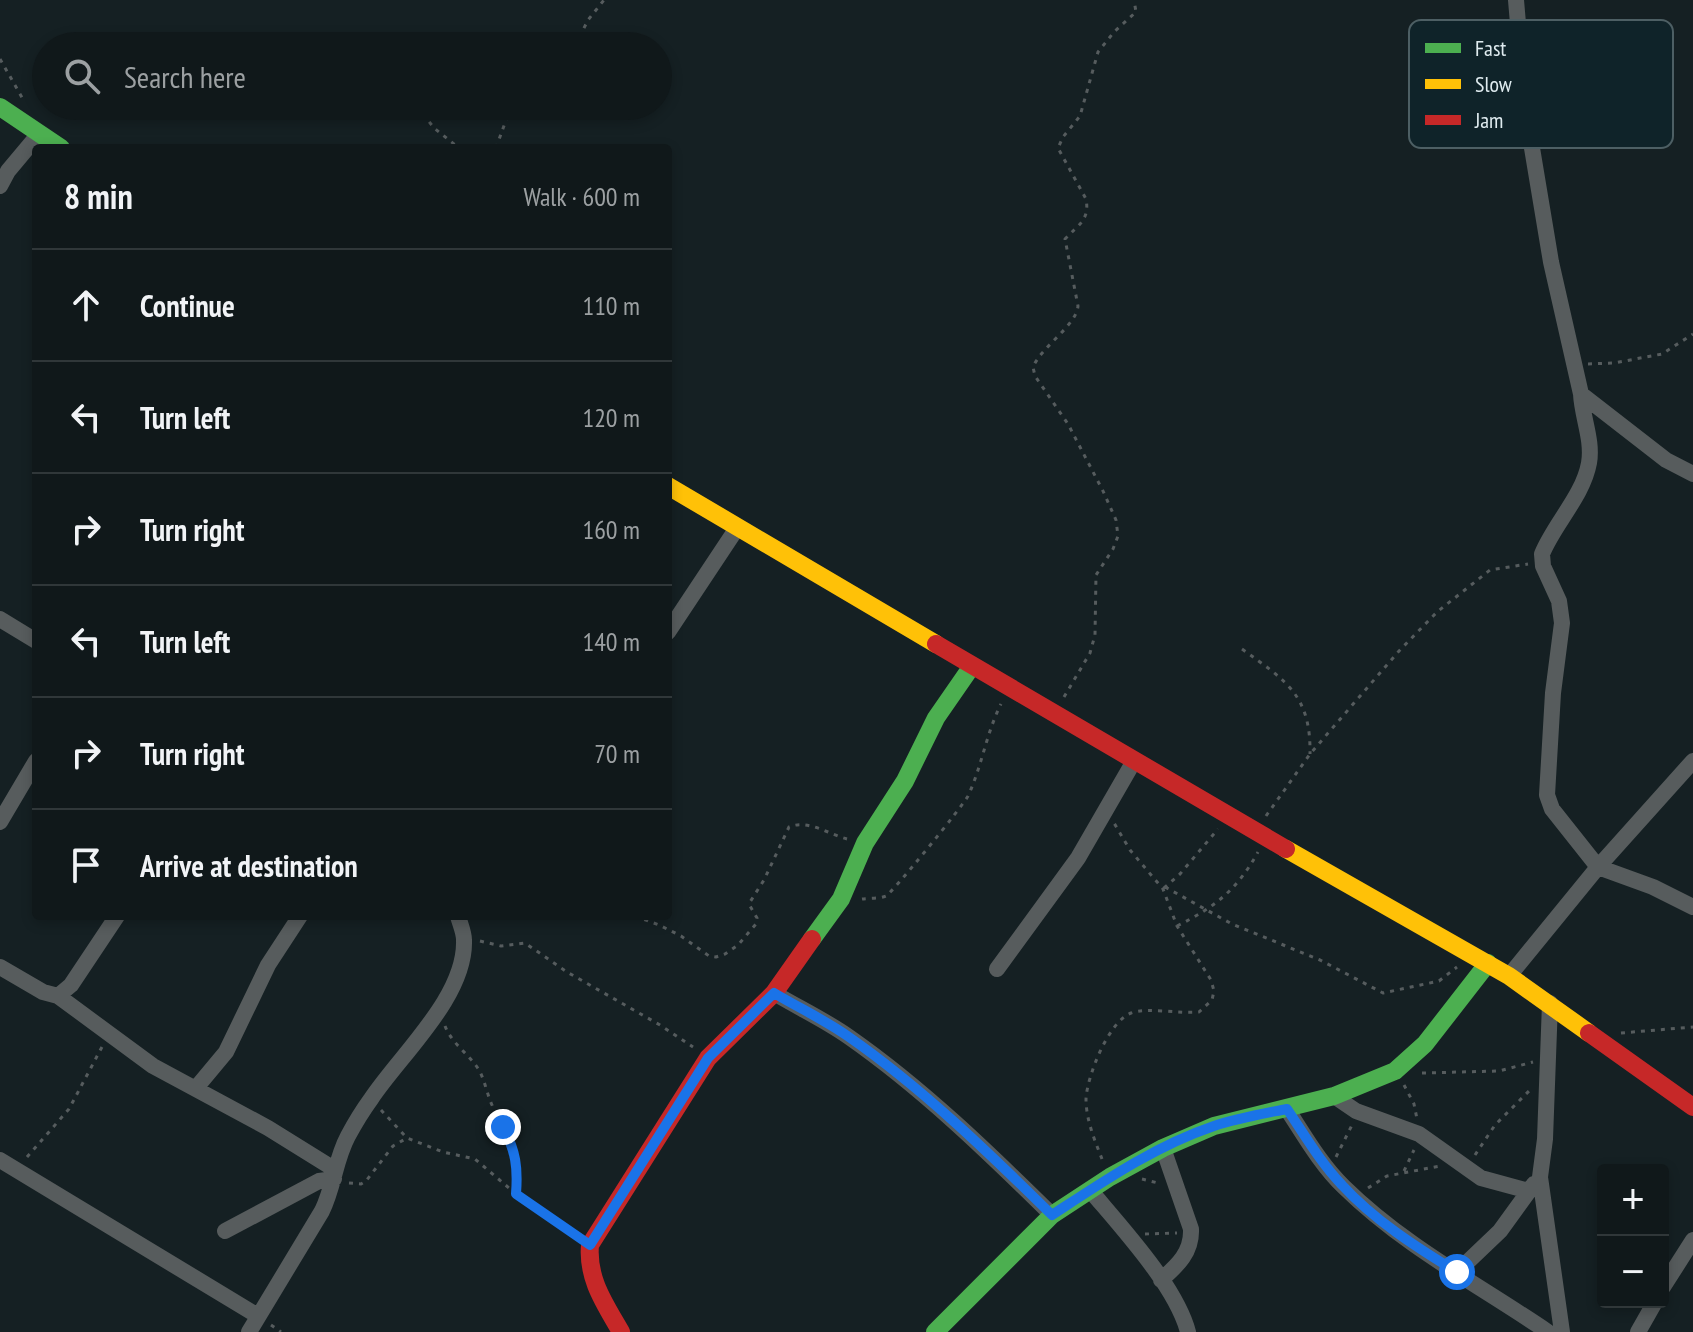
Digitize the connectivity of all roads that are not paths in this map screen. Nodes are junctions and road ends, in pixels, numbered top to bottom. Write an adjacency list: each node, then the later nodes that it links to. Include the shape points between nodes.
1 (1516, 0): 2 (street)
2 (1518, 20)
3 (0, 107): 4 (street)
4 (32, 129): 5 (street); 7 (street)
5 (55, 144)
6 (1532, 148): 8 (street)
7 (0, 186)
8 (1581, 394): 9 (street, via 1666,460); 20 (street, via 1589,463 1542,554 1562,623 1547,795 1552,809)
9 (1693, 474)
10 (672, 488): 11 (street)
11 (737, 528): 13 (street); 15 (street)
12 (0, 619): 14 (street)
13 (672, 626)
14 (32, 639)
15 (972, 666): 16 (street); 29 (street, via 865,843 841,899)
16 (1134, 761): 25 (street); 27 (street, via 1057,890)
17 (1693, 761): 20 (street)
18 (32, 768): 19 (street)
19 (0, 822)
20 (1598, 867): 21 (street); 28 (street)
21 (1693, 907)
22 (114, 920): 30 (street)
23 (297, 920): 32 (street, via 268,965 226,1052)
24 (459, 920): 38 (street, via 464,940 461,963 440,1007 371,1098 339,1154)
25 (1480, 959): 28 (street); 33 (street, via 1434,1033 1397,1069)
26 (0, 967): 30 (street)
27 (997, 969)
28 (1509, 976): 31 (street)
29 (774, 993): 42 (street, via 894,1070); 51 (street, via 708,1058 590,1245 591,1277)
30 (58, 996): 32 (street, via 153,1066)
31 (1550, 1003): 34 (street); 39 (street)
32 (196, 1088): 38 (street)
33 (1334, 1096): 35 (street); 41 (street, via 1356,1111 1419,1134 1495,1184)
34 (1693, 1107)
35 (1287, 1109): 36 (street, via 1214,1126); 45 (street, via 1355,1197)
36 (1163, 1148): 40 (street); 47 (street, via 1191,1242)
37 (0, 1160): 49 (street)
38 (334, 1174): 43 (street); 49 (street, via 315,1223)
39 (1540, 1177): 41 (street); 55 (street)
40 (1090, 1190): 42 (street); 47 (street)
41 (1529, 1191): 45 (street, via 1500,1231)
42 (1052, 1215): 52 (street)
43 (225, 1231)
44 (1693, 1240): 46 (street)
45 (1457, 1272): 54 (street)
46 (1669, 1278)
47 (1161, 1280): 53 (street)
48 (1652, 1308): 56 (street)
49 (258, 1316): 50 (street)
50 (249, 1332)
51 (621, 1332)
52 (935, 1332)
53 (1188, 1332)
54 (1548, 1332)
55 (1562, 1332)
56 (1638, 1332)

